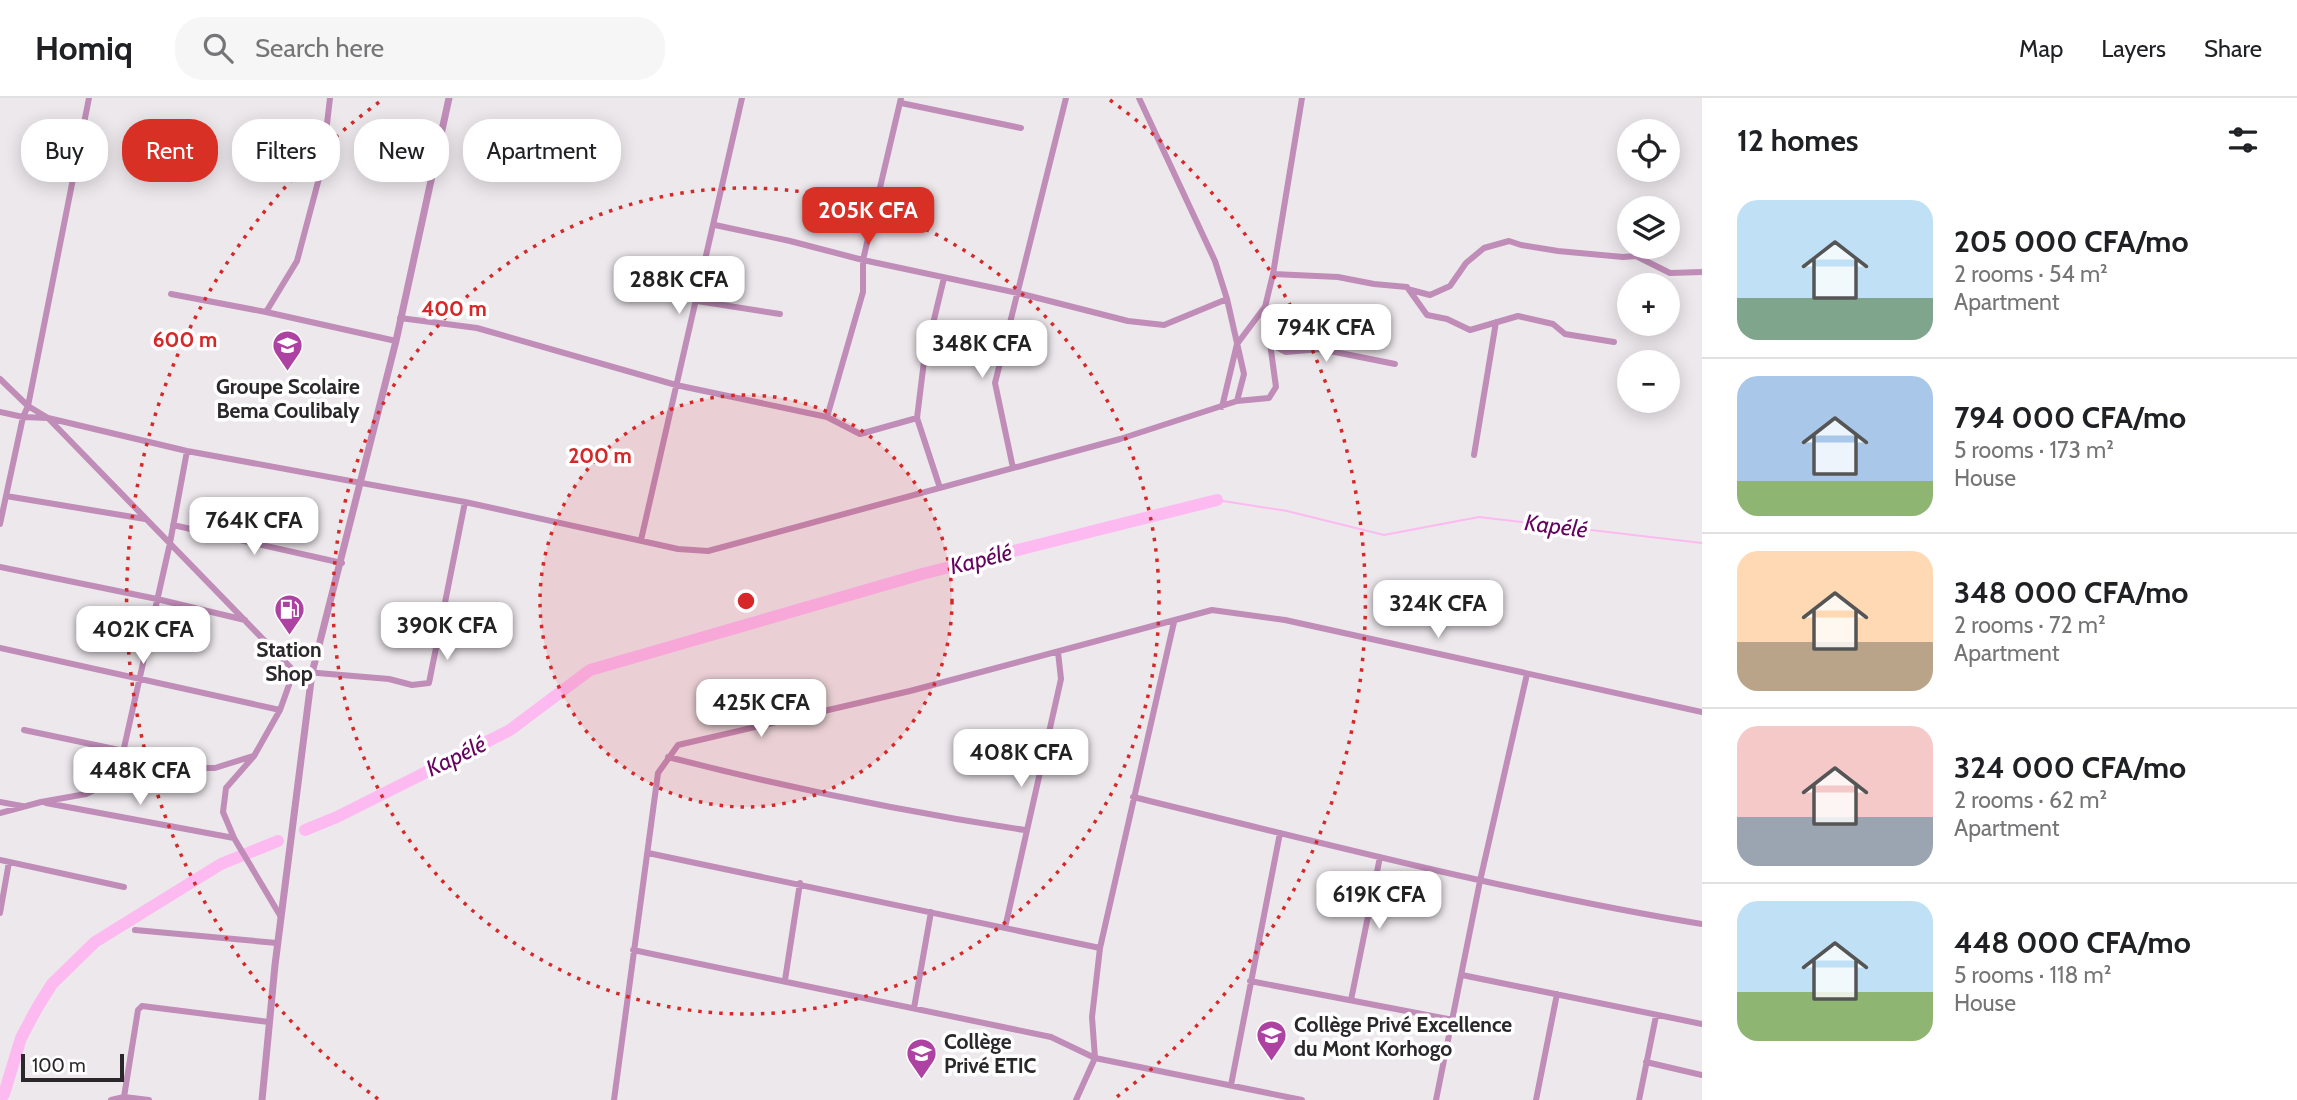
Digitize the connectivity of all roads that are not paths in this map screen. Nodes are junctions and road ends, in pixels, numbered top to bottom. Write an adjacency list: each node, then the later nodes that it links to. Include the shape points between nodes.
1 (89, 98): 33 (street)
2 (330, 98): 21 (street, via 322,166 298,261)
3 (449, 98): 23 (street)
4 (742, 98): 10 (street)
5 (1066, 98): 16 (street)
6 (1139, 98): 18 (street, via 1215,261)
7 (1302, 98): 13 (street)
8 (901, 101): 9 (street); 11 (street)
9 (1021, 128)
10 (715, 225): 11 (street); 19 (street)
11 (863, 260): 14 (street); 36 (street, via 863,292)
12 (1702, 272): 15 (street, via 1670,273 1636,256 1558,251 1509,241 1484,248 1450,286 1430,295)
13 (1273, 274): 15 (street, via 1338,276); 20 (street)
14 (944, 278): 16 (street); 39 (street, via 924,361)
15 (1410, 289): 24 (street, via 1427,315 1470,330)
16 (1017, 293): 18 (street, via 1128,321 1164,325); 42 (street, via 995,383)
17 (171, 294): 21 (street)
18 (1227, 299): 28 (street)
19 (697, 301): 22 (street); 31 (street)
20 (1265, 307): 26 (street); 28 (street)
21 (266, 312): 25 (street)
22 (780, 314)
23 (400, 317): 25 (street); 31 (street, via 477,328)
24 (1496, 322): 27 (street, via 1518,316 1553,324 1565,334); 41 (street)
25 (396, 341): 43 (street)
26 (1268, 342): 29 (street, via 1286,352 1320,349); 32 (street, via 1276,387 1269,398)
27 (1614, 342)
28 (1237, 344): 32 (street, via 1244,374); 34 (street)
29 (1395, 364)
30 (0, 379): 33 (street)
31 (676, 385): 36 (street); 50 (street)
32 (1237, 401): 34 (street)
33 (28, 406): 37 (street); 38 (street)
34 (1222, 407): 42 (street)
35 (0, 412): 37 (street)
36 (827, 416): 39 (street, via 860,434)
37 (23, 417): 38 (street); 45 (street)
38 (48, 418): 40 (street); 47 (street)
39 (917, 418): 44 (street)
40 (187, 451): 43 (street); 49 (street)
41 (1474, 456)
42 (1013, 468): 44 (street)
43 (360, 483): 46 (street); 52 (street)
44 (940, 488): 50 (street, via 708,551)
45 (6, 496): 47 (street); 48 (street)
46 (465, 502): 50 (street); 60 (street, via 429,683)
47 (145, 519): 51 (street)
48 (0, 524)
49 (173, 525): 51 (street); 52 (street)
50 (641, 540)
51 (170, 543): 54 (street); 55 (street)
52 (342, 563): 60 (street)
53 (0, 567): 54 (street)
54 (157, 599): 55 (street); 62 (street)
55 (247, 621): 59 (street)
56 (1174, 622): 58 (street); 61 (street, via 1212,610 1284,620); 70 (street)
57 (0, 648): 62 (street)
58 (1058, 652): 68 (street, via 677,745); 75 (street, via 1061,679)
59 (295, 671): 60 (street); 63 (street)
60 (312, 673): 87 (street)
61 (1527, 674): 64 (street); 82 (street)
62 (139, 679): 63 (street); 66 (street)
63 (280, 710): 67 (street)
64 (1702, 712)
65 (23, 730): 66 (street)
66 (124, 751): 69 (street)
67 (254, 756): 69 (street, via 215,768 154,768); 77 (street, via 226,788 223,812)
68 (668, 757): 75 (street, via 937,816); 78 (street, via 658,773)
69 (117, 779): 72 (street, via 86,794)
70 (1133, 797): 76 (street); 92 (street)
71 (0, 802): 73 (street)
72 (41, 802): 73 (street); 77 (street)
73 (23, 807): 74 (street)
74 (0, 813)
75 (1025, 830): 89 (street)
76 (1280, 833): 79 (street); 96 (street)
77 (233, 838): 87 (street)
78 (648, 853): 83 (street); 93 (street)
79 (1380, 857): 82 (street); 98 (street)
80 (0, 860): 81 (street)
81 (9, 862): 84 (street); 85 (street)
82 (1480, 881): 88 (street); 94 (street)
83 (800, 883): 86 (street); 95 (street)
84 (124, 887)
85 (0, 912)
86 (931, 912): 89 (street); 99 (street)
87 (281, 918): 91 (street)
88 (1702, 924)
89 (1005, 928): 92 (street)
90 (135, 930): 91 (street)
91 (277, 943): 102 (street)
92 (1100, 948): 104 (street, via 1092,1017)
93 (633, 950): 95 (street); 112 (street)
94 (1462, 975): 97 (street); 101 (street)
95 (785, 980): 99 (street)
96 (1250, 981): 98 (street); 107 (street)
97 (1557, 994): 100 (street); 116 (street)
98 (1351, 1000): 101 (street)
99 (914, 1008): 104 (street, via 1051,1037)
100 (1656, 1016): 103 (street); 105 (street)
101 (1453, 1020): 115 (street)
102 (270, 1022): 108 (street, via 142,1006); 111 (street)
103 (1702, 1024)
104 (1095, 1058): 107 (street); 113 (street)
105 (1646, 1062): 106 (street); 117 (street)
106 (1702, 1075)
107 (1230, 1085): 114 (street)
108 (124, 1097): 109 (street); 110 (street)
109 (111, 1100)
110 (149, 1100)
111 (262, 1100)
112 (614, 1100)
113 (1076, 1100)
114 (1302, 1100)
115 (1436, 1100)
116 (1536, 1100)
117 (1639, 1100)

